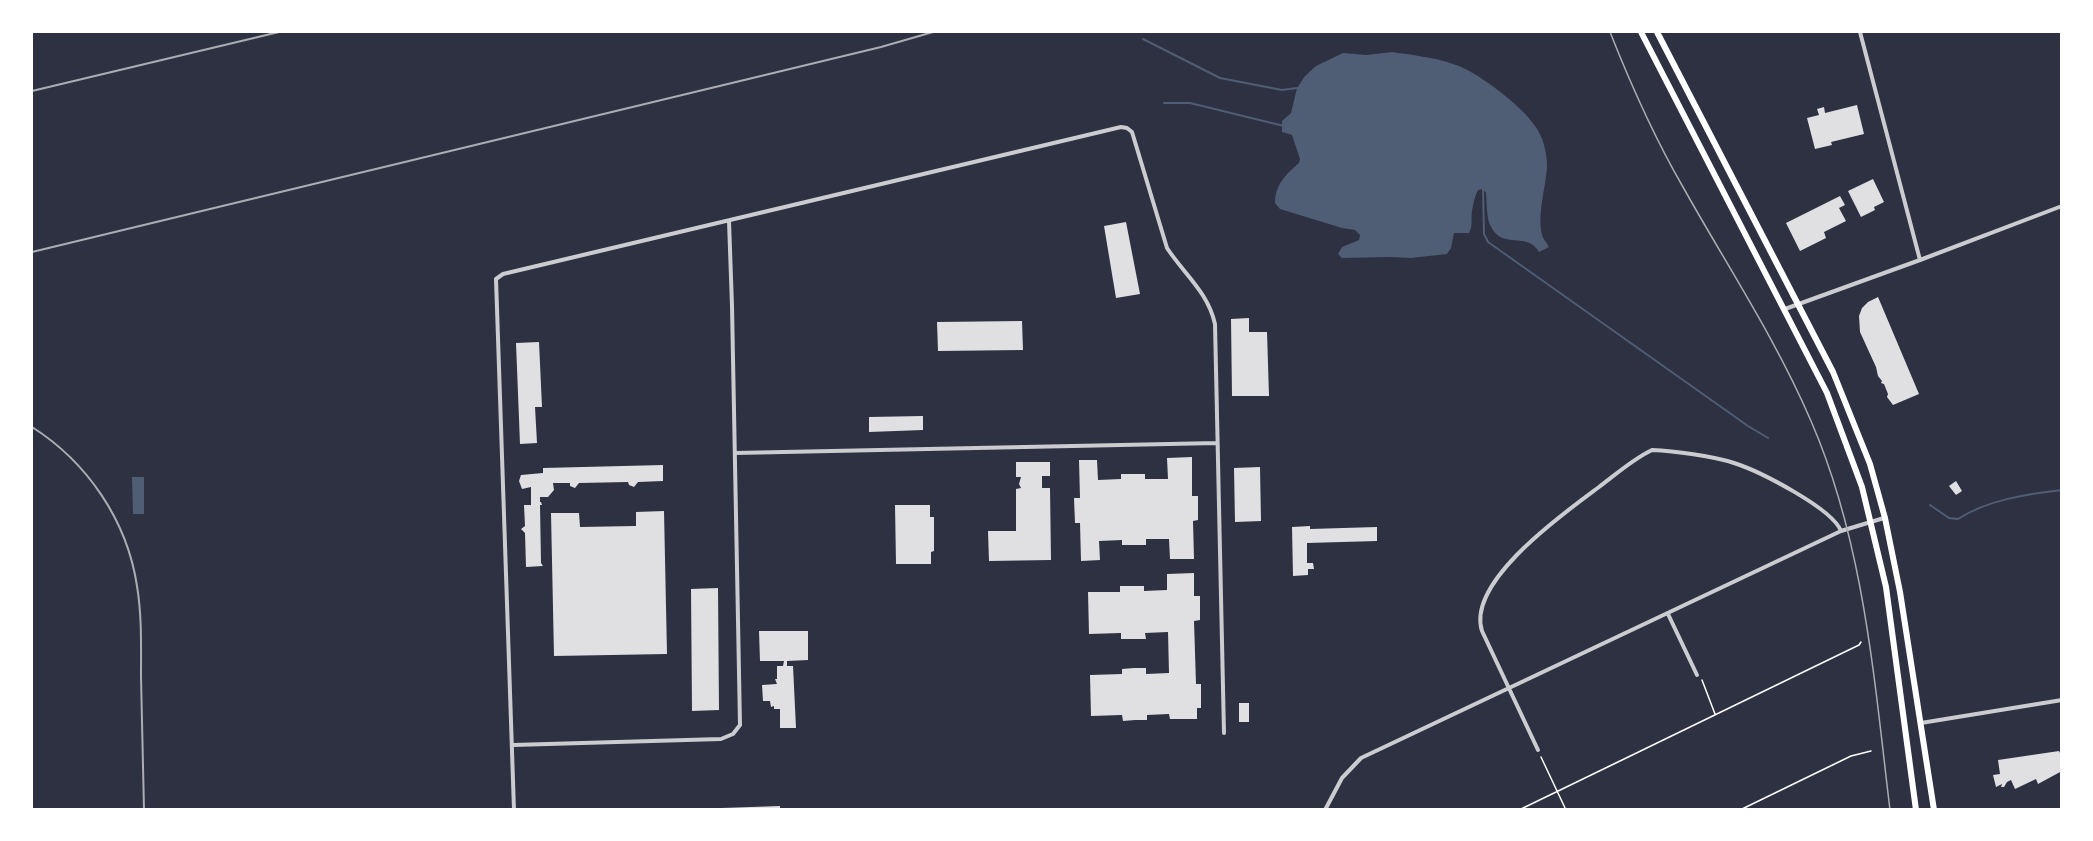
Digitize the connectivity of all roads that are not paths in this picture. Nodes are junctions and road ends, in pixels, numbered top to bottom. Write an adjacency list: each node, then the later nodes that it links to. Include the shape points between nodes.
1 (1641, 32): 8 (main road)
2 (1657, 32): 7 (main road)
3 (1860, 32): 6 (street)
4 (2061, 206): 6 (street)
5 (729, 221): 9 (street, via 1127,128 1132,132 1167,248 1202,290 1212,311); 10 (street); 20 (street, via 503,274 496,279)
6 (1920, 260): 7 (street)
7 (1798, 304): 8 (street); 11 (main road, via 1861,438)
8 (1785, 309): 12 (main road, via 1827,393)
9 (1217, 443): 10 (street); 19 (street)
10 (735, 453): 20 (street, via 741,719 737,730 728,738 714,740)
11 (1885, 518): 12 (street); 18 (main road)
12 (1872, 522): 13 (street); 24 (main road, via 1886,587)
13 (1841, 531): 14 (street); 16 (street, via 1836,522 1813,504 1744,466 1656,450 1648,452 1558,518 1513,558 1490,589 1479,621)
14 (1668, 614): 15 (street); 16 (street)
15 (1697, 675)
16 (1508, 688): 21 (street); 23 (street, via 1361,758 1341,778)
17 (2061, 700): 18 (street)
18 (1921, 723): 25 (main road)
19 (1224, 733)
20 (513, 745): 22 (street)
21 (1538, 750)
22 (514, 810)
23 (1325, 810)
24 (1916, 810)
25 (1934, 810)

